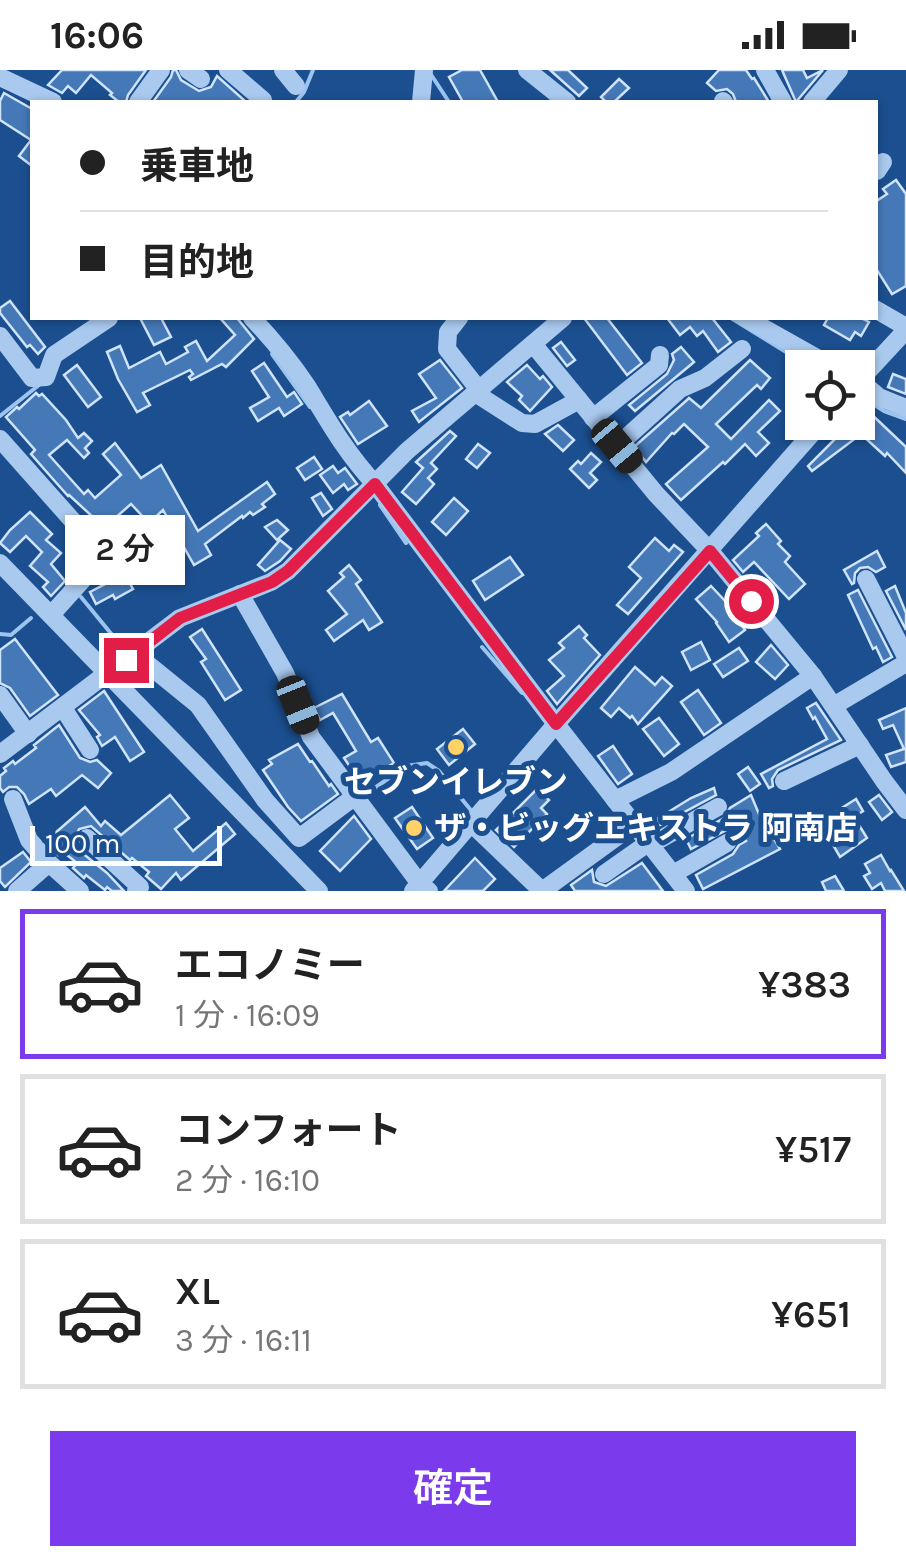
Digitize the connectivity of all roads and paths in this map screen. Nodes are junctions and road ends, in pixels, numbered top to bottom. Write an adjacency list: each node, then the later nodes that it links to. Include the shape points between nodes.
1 (8, 70): 10 (street)
2 (161, 70): 14 (street)
3 (228, 70): 15 (street)
4 (284, 70): 11 (street)
5 (527, 70): 17 (street)
6 (765, 70): 18 (street)
7 (812, 70): 12 (street)
8 (839, 70): 12 (street)
9 (423, 75): 16 (street)
10 (0, 78): 13 (street)
11 (296, 86)
12 (818, 96)
13 (46, 100)
14 (139, 100)
15 (263, 100)
16 (421, 100)
17 (564, 100)
18 (782, 100)
19 (878, 312): 25 (street)
20 (106, 320): 26 (street, via 54,355 46,377 32,378)
21 (254, 320): 40 (street)
22 (457, 320): 32 (street, via 447,349)
23 (560, 320): 27 (street)
24 (750, 320): 29 (street)
25 (906, 328): 31 (street)
26 (0, 336)
27 (532, 344): 32 (street); 34 (street)
28 (742, 350): 39 (street, via 680,389)
29 (803, 350)
30 (660, 354): 36 (street, via 660,366)
31 (875, 362)
32 (477, 392): 34 (street, via 535,424); 40 (street)
33 (875, 394): 35 (street)
34 (578, 400): 36 (street)
35 (906, 408)
36 (593, 418): 39 (street)
37 (0, 439): 45 (street, via 104,556)
38 (806, 440): 41 (street)
39 (617, 446): 41 (street)
40 (375, 484): 44 (street, via 288,571); 53 (street)
41 (710, 551): 49 (street); 53 (street)
42 (0, 563): 45 (street)
43 (866, 580): 47 (street)
44 (240, 594): 46 (street, via 180,618); 60 (street, via 285,673 311,737)
45 (51, 614): 48 (street)
46 (131, 656): 48 (street); 60 (street, via 198,705 298,838)
47 (906, 660): 51 (street)
48 (108, 673): 52 (street); 76 (street)
49 (813, 676): 51 (street); 61 (street, via 671,772)
50 (0, 694): 54 (street)
51 (835, 705): 55 (street)
52 (63, 708): 54 (street); 56 (street)
53 (556, 724): 61 (street); 64 (street)
54 (28, 734): 57 (street)
55 (860, 745): 58 (street); 63 (street)
56 (90, 750)
57 (1, 752)
58 (784, 781)
59 (13, 799): 69 (street, via 29,840)
60 (356, 800): 73 (street)
61 (616, 800): 68 (street)
62 (718, 807): 68 (street)
63 (906, 810)
64 (475, 819): 73 (street); 77 (street)
65 (622, 833): 77 (street)
66 (87, 838): 75 (street, via 140,887)
67 (727, 843): 71 (street)
68 (646, 845): 70 (street); 71 (street)
69 (49, 862): 72 (street); 74 (street)
70 (604, 874)
71 (676, 884)
72 (27, 888)
73 (421, 889)
74 (80, 891)
75 (136, 891)
76 (319, 891)
77 (542, 891)

